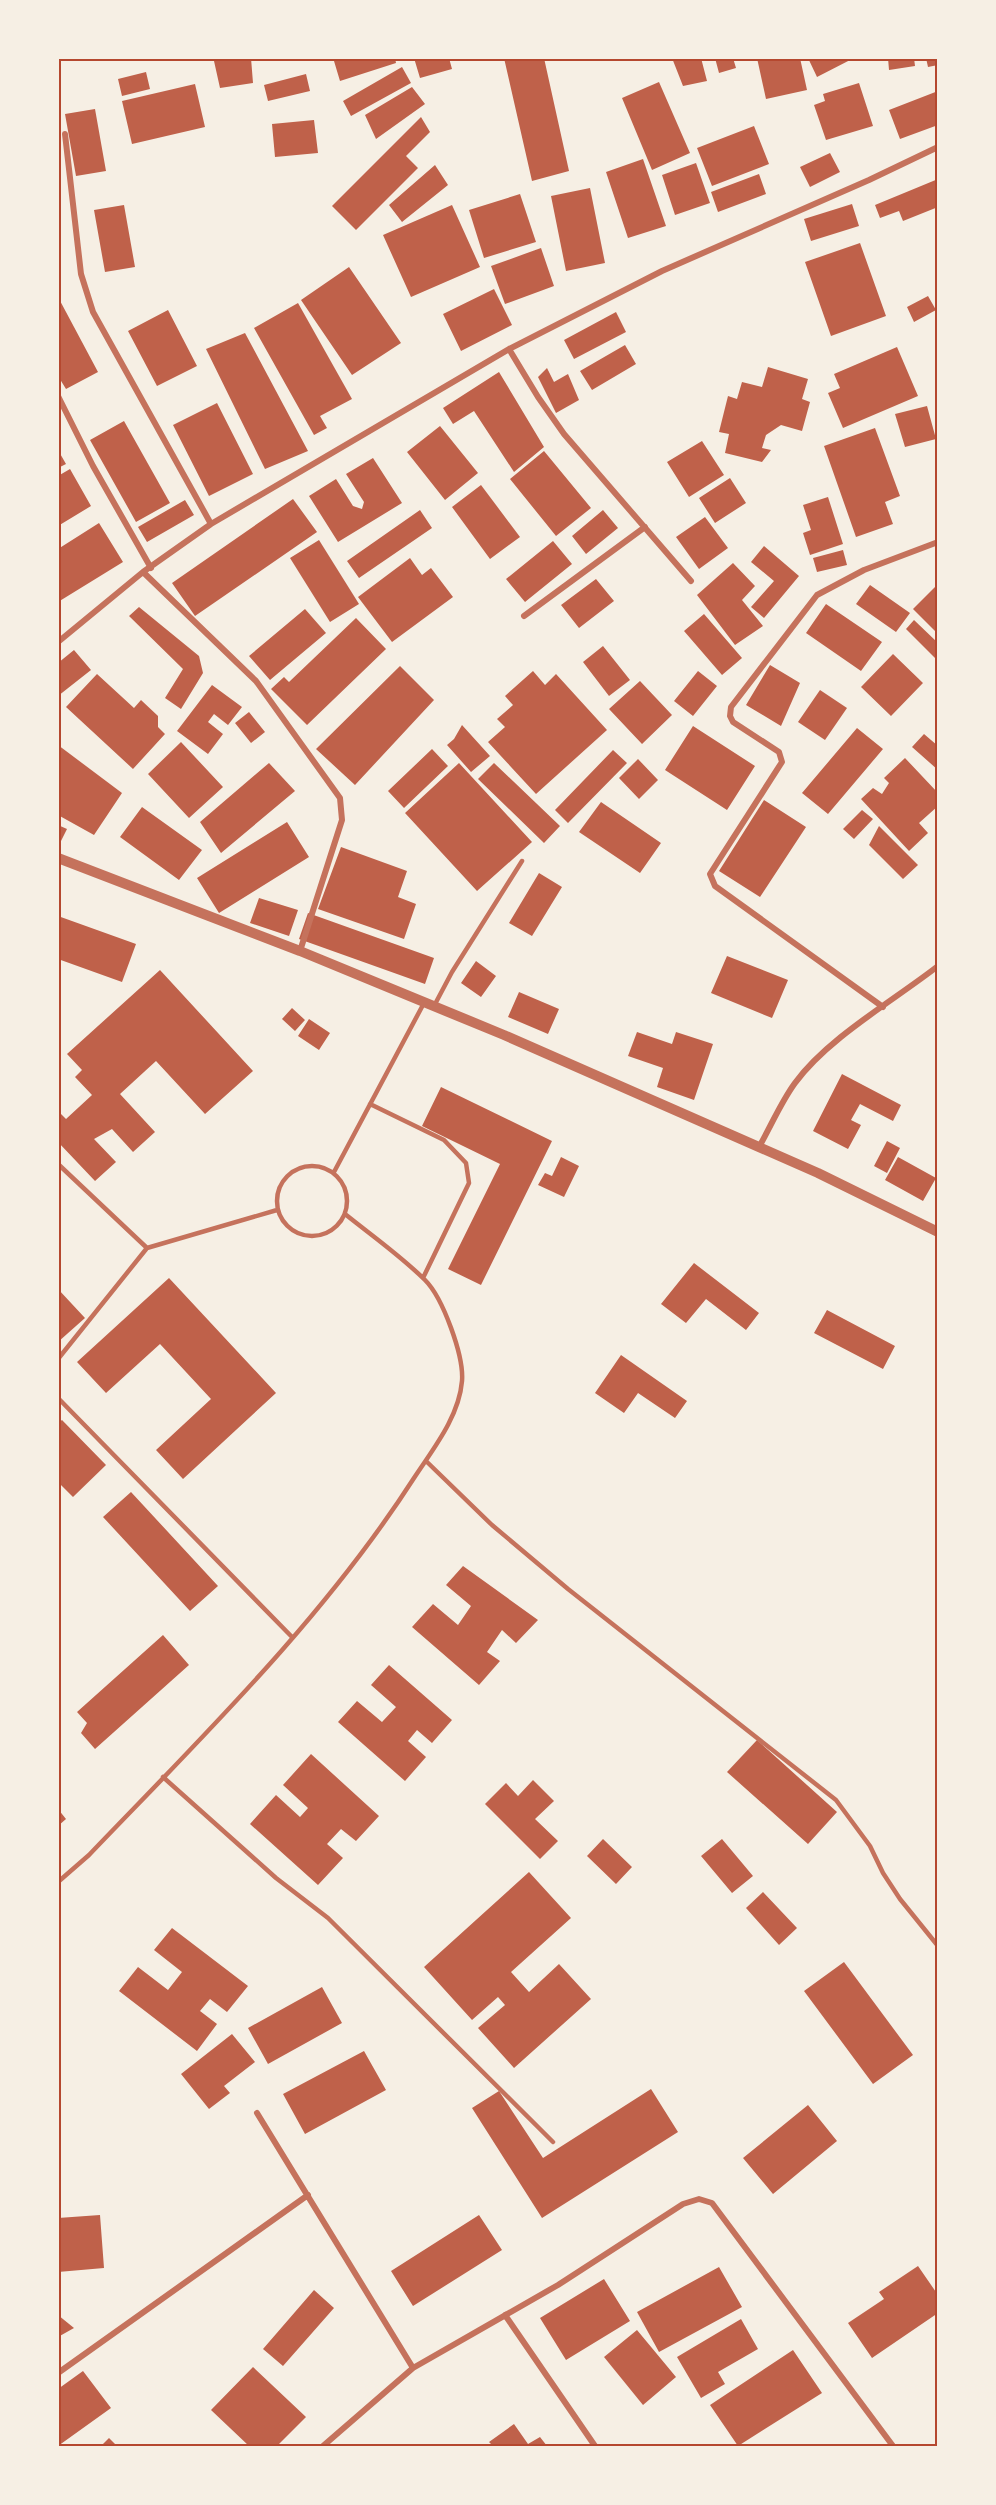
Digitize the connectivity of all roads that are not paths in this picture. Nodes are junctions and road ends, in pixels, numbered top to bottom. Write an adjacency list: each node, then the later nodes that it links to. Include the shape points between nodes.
1 (65, 134): 5 (street, via 81,274 93,312)
2 (938, 147): 3 (street, via 662,271)
3 (509, 349): 5 (street); 6 (street, via 564,434)
4 (58, 396): 8 (street)
5 (211, 524): 8 (street)
6 (645, 527): 10 (street); 11 (street)
7 (938, 542): 18 (street, via 864,570 817,595 731,707 733,722 779,752 782,762 710,874 715,886)
8 (151, 568): 9 (street)
9 (143, 572): 12 (street); 15 (street, via 256,681 340,798 342,820)
10 (691, 581)
11 (524, 616)
12 (58, 642)
13 (58, 858): 15 (street)
14 (522, 861): 17 (lane)
15 (300, 951): 17 (street)
16 (938, 966): 18 (street)
17 (429, 1004): 19 (lane); 20 (street)
18 (883, 1007): 20 (street, via 838,1041 794,1083)
19 (370, 1104): 22 (lane); 27 (lane, via 444,1140 466,1163 469,1183)
20 (759, 1147): 25 (street)
21 (58, 1164): 26 (lane)
22 (334, 1172): 23 (lane, via 310,1167 288,1175 280,1184); 24 (lane, via 343,1183 348,1207)
23 (277, 1210): 24 (lane, via 290,1229 312,1237 337,1228); 26 (lane)
24 (345, 1214): 27 (lane)
25 (938, 1232)
26 (147, 1248): 28 (lane)
27 (423, 1278): 30 (lane, via 449,1323 460,1356 462,1381 455,1407)
28 (58, 1359)
29 (58, 1398): 31 (lane)
30 (426, 1461): 31 (lane, via 384,1525); 34 (lane, via 492,1525 568,1589 836,1800 870,1845 900,1899)
31 (292, 1637): 32 (lane)
32 (164, 1777): 33 (lane); 36 (lane, via 276,1878 328,1918)
33 (58, 1882)
34 (938, 1946)
35 (257, 2113): 37 (street)
36 (553, 2142)
37 (308, 2195): 39 (street); 40 (street)
38 (506, 2315): 39 (street); 42 (street); 43 (street, via 683,2204 699,2199 712,2203)
39 (413, 2368): 41 (street)
40 (58, 2373)
41 (323, 2446)
42 (595, 2446)
43 (893, 2446)

